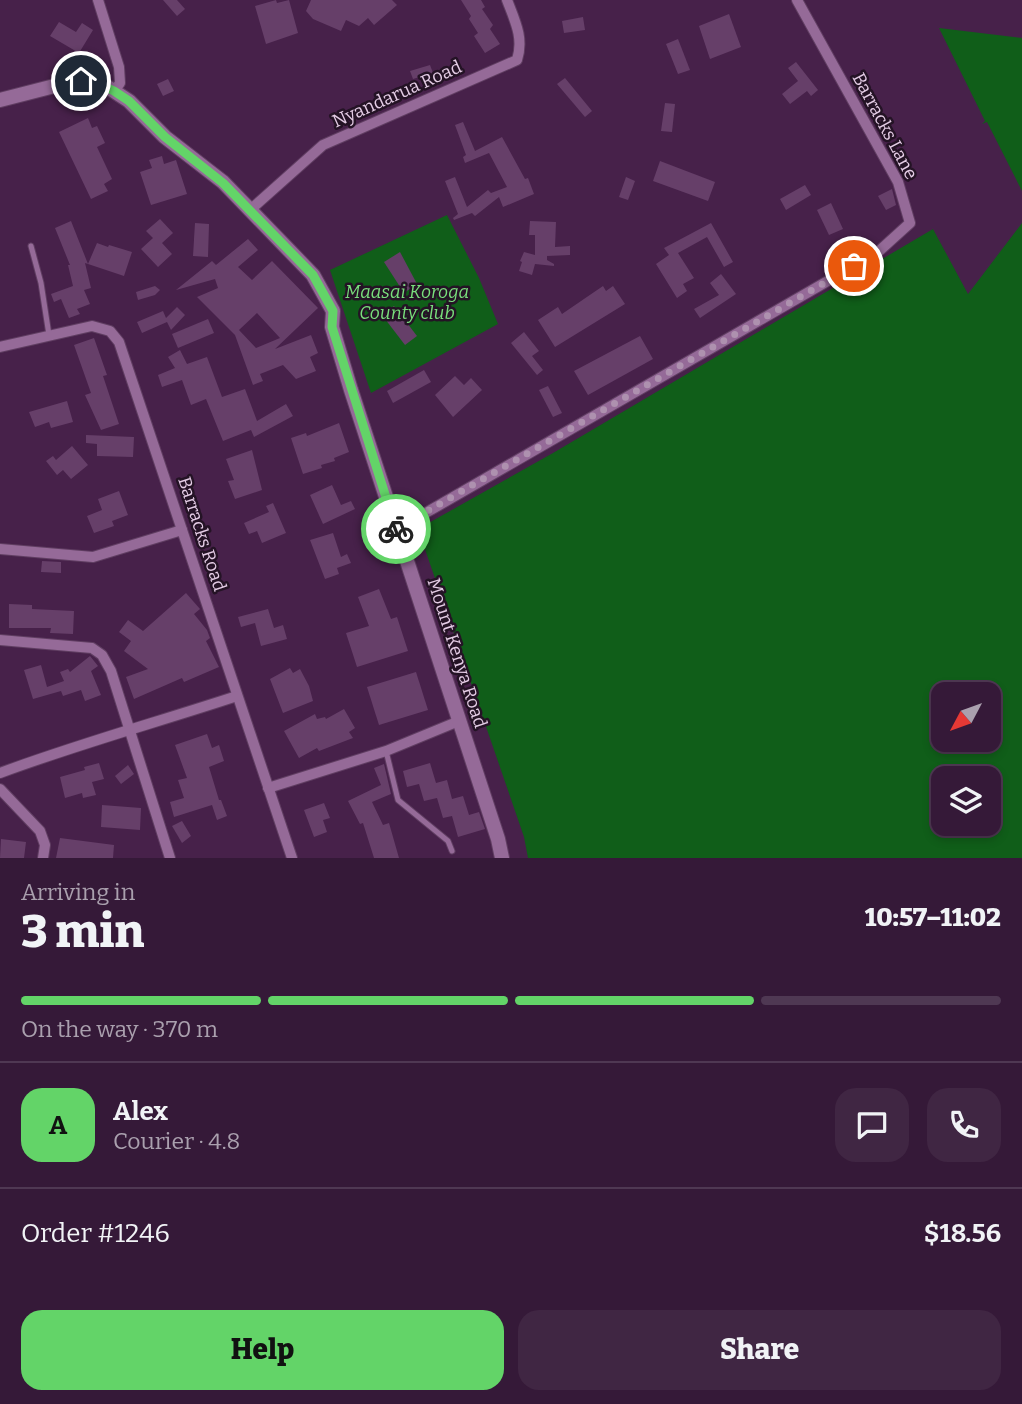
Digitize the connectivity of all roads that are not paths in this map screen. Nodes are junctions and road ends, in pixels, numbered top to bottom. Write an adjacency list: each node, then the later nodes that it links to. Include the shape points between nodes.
1 (98, 0): 4 (street, via 119,67 120,83)
2 (506, 0): 6 (street, Nyandarua Road, via 520,33 517,60 323,145)
3 (797, 0): 11 (street, Barracks Lane, via 898,182 910,223 878,252)
4 (114, 91): 5 (main road, Mount Kenya Road, via 90,82 70,82); 6 (main road, Mount Kenya Road, via 223,183)
5 (0, 100)
6 (249, 211): 11 (main road, Mount Kenya Road, via 313,275 333,311 332,327)
7 (31, 246): 8 (lane)
8 (50, 335): 9 (street, Barracks Road); 10 (street, Barracks Road, via 92,326 110,331 119,341)
9 (0, 347)
10 (181, 530): 12 (street, via 93,557); 14 (street, Barracks Road)
11 (396, 530): 15 (main road, Mount Kenya Road)
12 (0, 549)
13 (0, 640): 16 (street, via 97,650 111,671)
14 (237, 696): 16 (street); 20 (street, Barracks Road)
15 (459, 721): 17 (street); 25 (main road, Mount Kenya Road)
16 (131, 731): 18 (street); 23 (street)
17 (386, 751): 20 (street); 21 (lane, via 398,800 447,841)
18 (0, 773)
19 (0, 789): 22 (street, via 40,831)
20 (268, 789): 24 (street, Barracks Road)
21 (452, 851)
22 (43, 858)
23 (170, 858)
24 (292, 858)
25 (502, 858)

